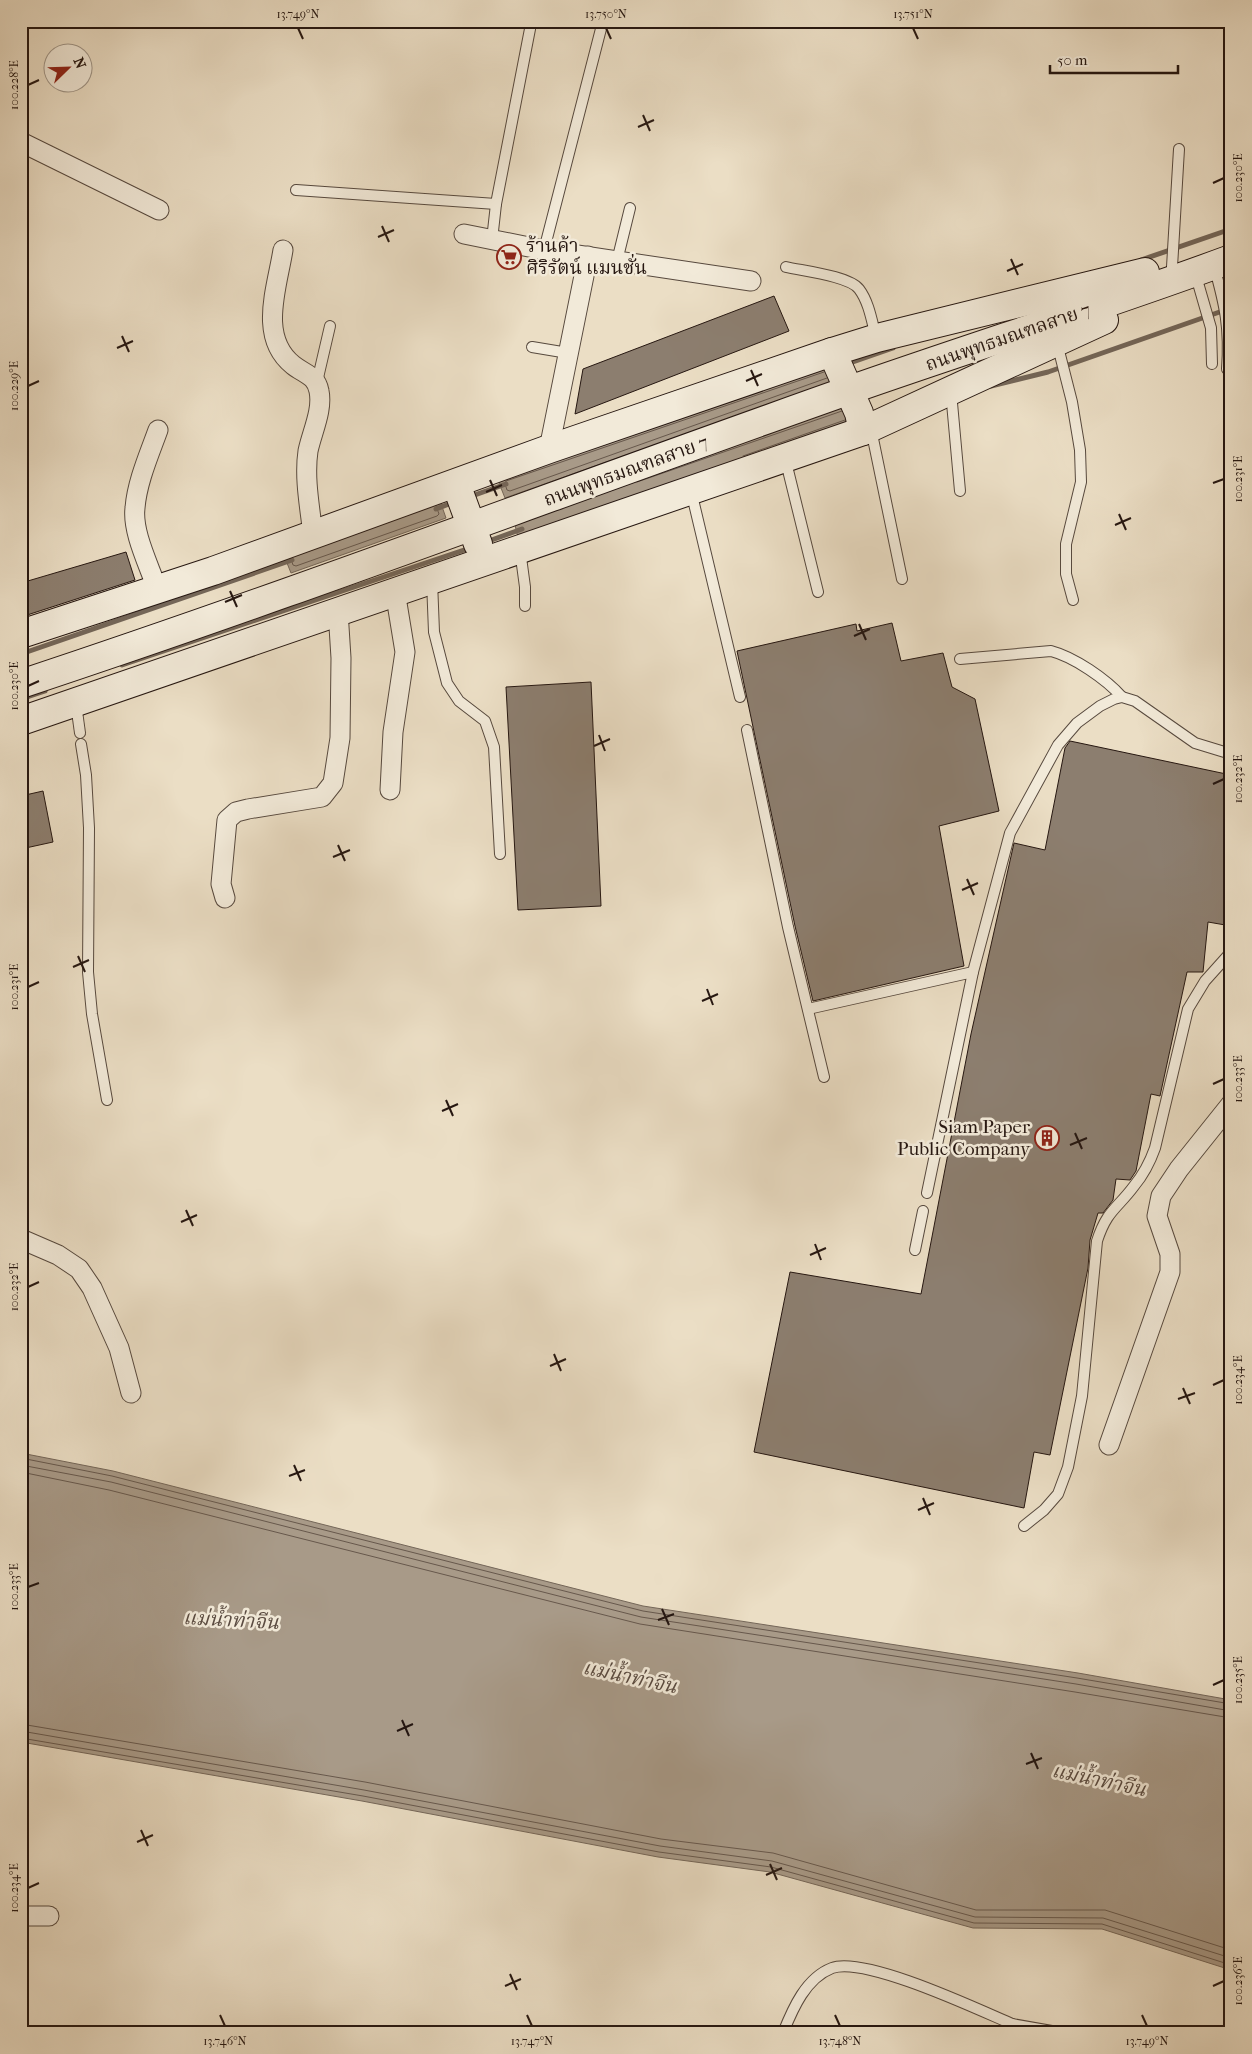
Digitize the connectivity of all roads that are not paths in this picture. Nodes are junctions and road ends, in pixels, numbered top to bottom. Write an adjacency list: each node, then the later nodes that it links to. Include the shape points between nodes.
1 (603, 21): 12 (lane)
2 (530, 29): 6 (lane)
3 (21, 142): 8 (street)
4 (1179, 149): 16 (lane)
5 (296, 190): 6 (lane)
6 (496, 204): 10 (lane)
7 (630, 208): 14 (lane)
8 (159, 210)
9 (464, 234): 10 (street)
10 (492, 240): 12 (street)
11 (283, 250): 26 (street, via 272,332 279,350)
12 (544, 250): 13 (street)
13 (588, 256): 14 (street); 23 (street)
14 (618, 261): 17 (street)
15 (786, 267): 19 (lane, via 850,281 859,288)
16 (1204, 267): 19 (main road); 20 (main road); 24 (lane); 25 (lane, via 1225,304); 27 (main road, ถนนพุทธมณฑลสาย 7)
17 (751, 281)
18 (330, 326): 26 (lane)
19 (877, 338): 22 (main road)
20 (1057, 342): 28 (main road); 45 (lane, via 1080,450 1081,482 1066,544 1066,574)
21 (532, 347): 23 (lane)
22 (832, 352): 27 (main road); 31 (main road)
23 (568, 353): 31 (street)
24 (1212, 364)
25 (1227, 369)
26 (317, 382): 37 (street, via 320,393 318,412 308,452)
27 (850, 390): 30 (main road); 36 (main road, ถนนพุทธมณฑลสาย 7)
28 (951, 392): 30 (main road); 35 (lane)
29 (158, 430): 42 (street, via 134,509 136,529)
30 (867, 430): 32 (main road); 40 (lane)
31 (549, 449): 33 (main road)
32 (785, 457): 34 (main road); 44 (lane)
33 (456, 484): 36 (main road); 37 (main road)
34 (691, 490): 38 (main road); 52 (lane)
35 (960, 491)
36 (472, 527): 39 (main road); 50 (main road, ถนนพุทธมณฑลสาย 7)
37 (313, 535): 42 (main road)
38 (520, 549): 39 (main road); 46 (lane)
39 (484, 561): 41 (main road)
40 (902, 579)
41 (432, 580): 43 (main road); 61 (lane, via 434,632 447,683 459,701 485,721 492,739)
42 (157, 589): 48 (main road)
43 (395, 591): 47 (main road); 60 (street, via 405,652 393,732)
44 (818, 592)
45 (1073, 600)
46 (525, 606)
47 (338, 611): 54 (main road); 62 (street, via 340,738 333,783 322,797 248,808 227,820 221,884)
48 (21, 634)
49 (960, 659): 53 (lane, via 1050,651 1101,678)
50 (83, 663): 51 (main road, ถนนพุทธมณฑลสาย 7); 54 (main road)
51 (21, 684)
52 (740, 697)
53 (1122, 697): 59 (lane, via 1134,701 1195,743); 64 (lane, via 1100,706 1077,723 1058,744 1010,833)
54 (85, 700): 55 (main road); 57 (lane)
55 (21, 721)
56 (747, 730): 65 (lane)
57 (80, 733)
58 (81, 744): 67 (lane, via 89,828 88,972)
59 (1231, 754)
60 (390, 790)
61 (500, 854)
62 (225, 898)
63 (1231, 952): 75 (lane, via 1205,981 1188,1009 1148,1166 1134,1188 1103,1223 1097,1241 1082,1396 1068,1467 1058,1494)
64 (973, 972): 65 (lane); 69 (lane)
65 (808, 1009): 66 (lane)
66 (824, 1077)
67 (107, 1100)
68 (1231, 1104): 74 (street, via 1161,1196 1157,1216 1170,1254 1170,1272)
69 (927, 1193)
70 (923, 1211): 72 (lane)
71 (21, 1239): 73 (street, via 58,1255 79,1269 92,1288 116,1340)
72 (915, 1250)
73 (131, 1393)
74 (1109, 1445)
75 (1024, 1526)
76 (21, 1916): 77 (street)
77 (49, 1916)
78 (1010, 2028): 79 (lane, via 936,1991 850,1966 832,1968 812,1980); 80 (lane)
79 (783, 2033)
80 (1063, 2033)

